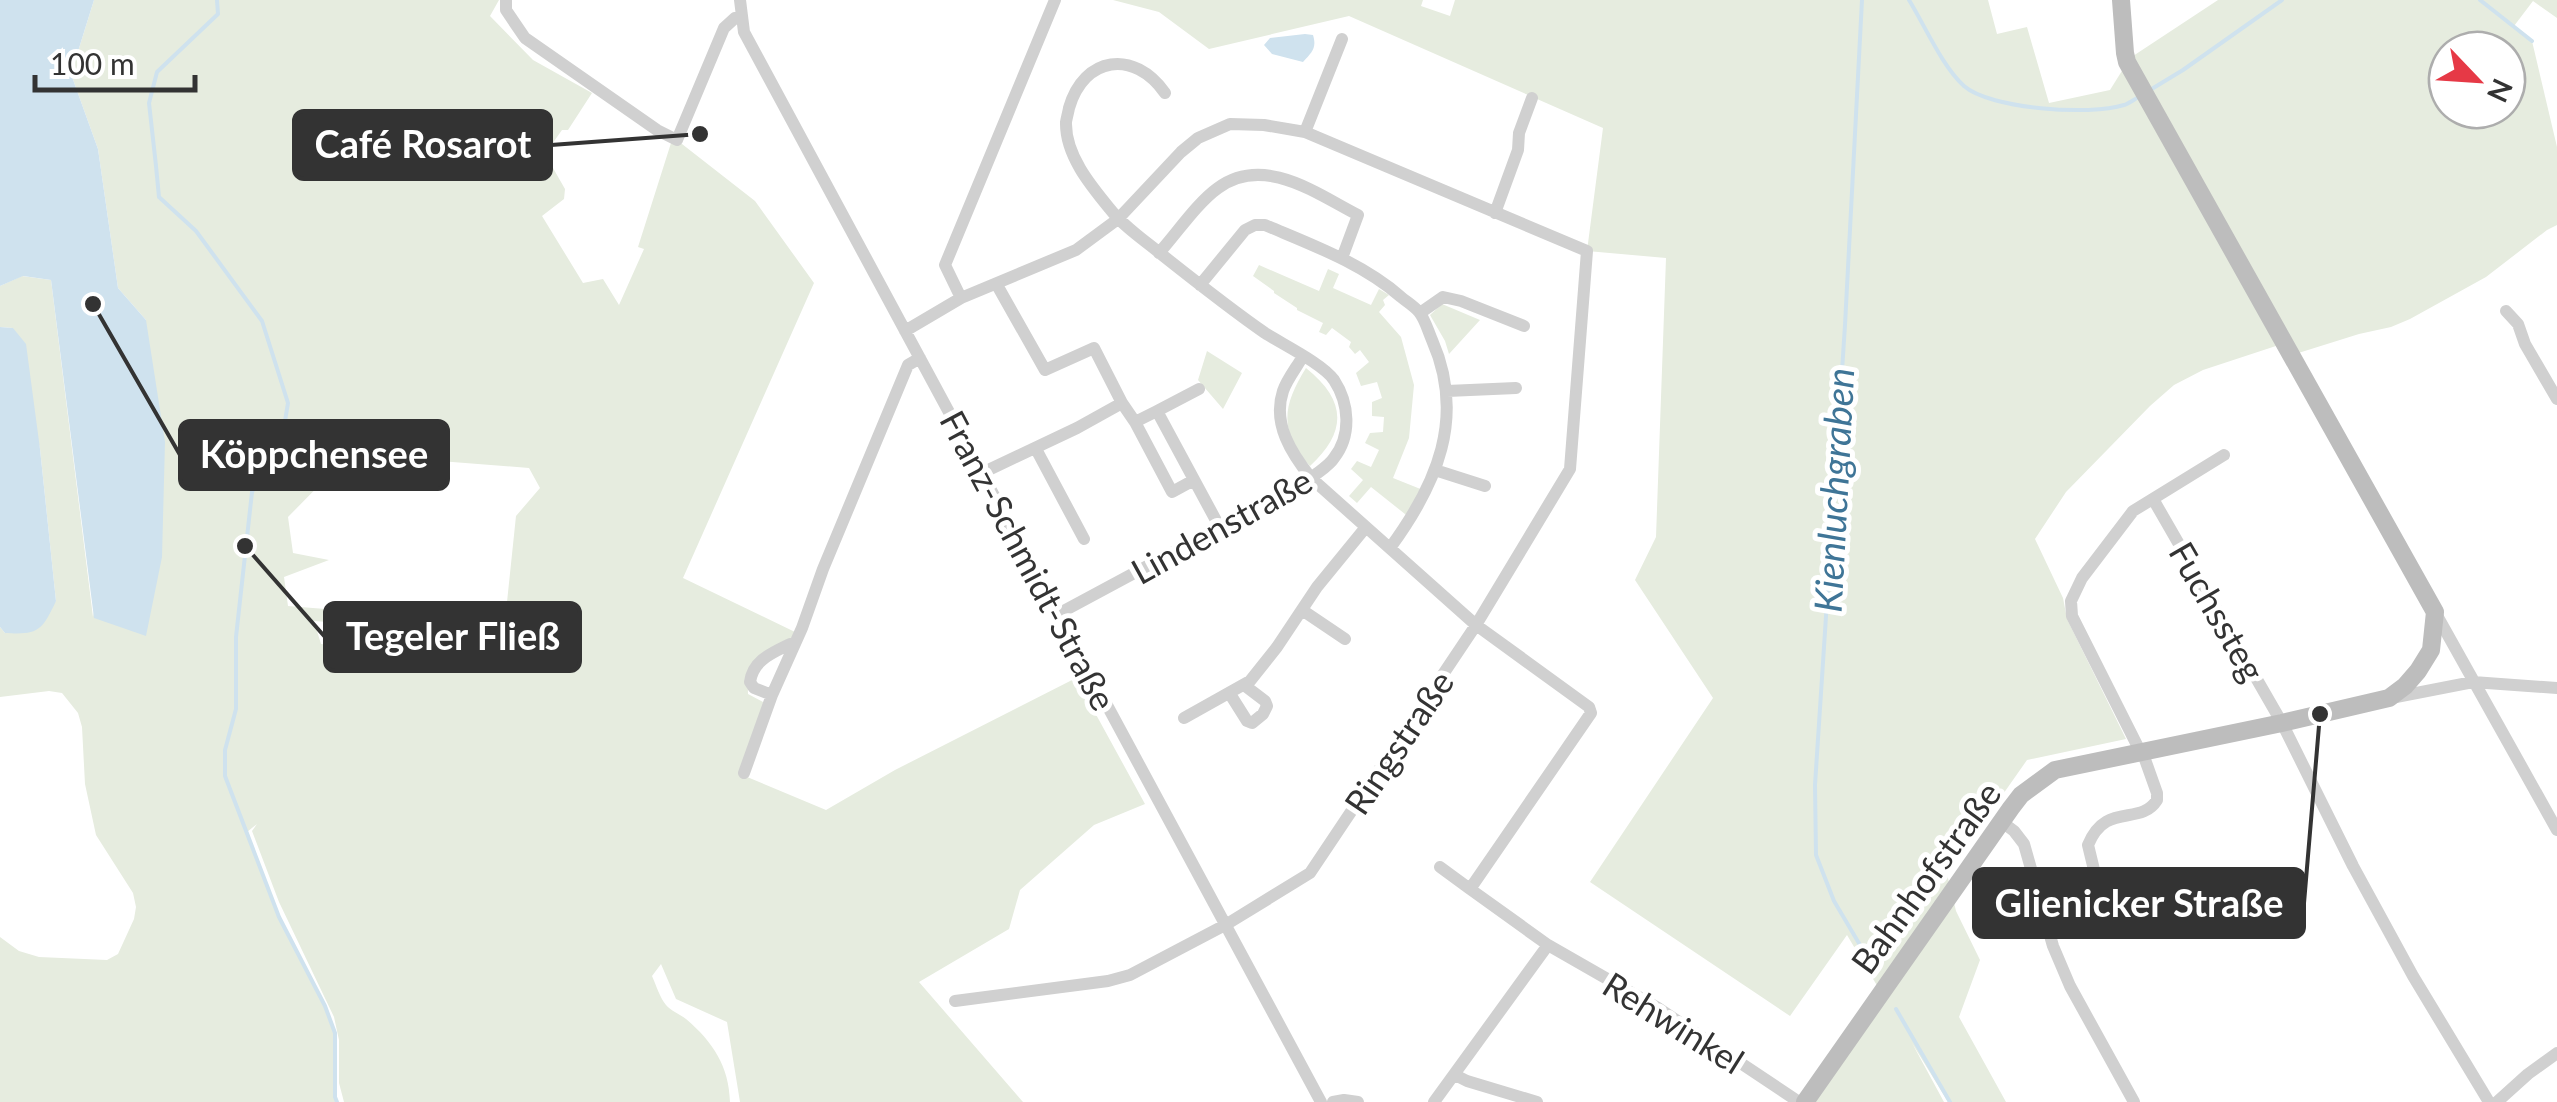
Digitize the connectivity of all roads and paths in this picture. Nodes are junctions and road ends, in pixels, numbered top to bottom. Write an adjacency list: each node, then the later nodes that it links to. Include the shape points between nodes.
1 (506, 0): 5 (street, via 525,38 677,140 724,28)
2 (740, 0): 5 (street)
3 (1055, 0): 16 (street, via 945,264)
4 (2121, 0): 43 (street, via 2134,76)
5 (740, 16): 20 (street, Franz-Schmidt-Straße)
6 (1342, 40): 9 (street)
7 (1165, 93): 11 (street, Lindenstraße, via 1134,65 1113,64 1092,71 1074,90 1066,122 1070,146 1089,184)
8 (1532, 98): 10 (street)
9 (1305, 132): 10 (street); 11 (street, via 1230,124 1198,138)
10 (1495, 213): 45 (street, Ringstraße, via 1587,251 1570,469)
11 (1118, 219): 12 (street, Lindenstraße); 14 (street, via 1076,250)
12 (1159, 252): 13 (street, via 1216,189 1254,174 1274,175 1358,216); 15 (street, Lindenstraße)
13 (1342, 258): 15 (street, via 1255,225); 18 (street)
14 (997, 284): 16 (street); 27 (street, via 1045,370 1094,348)
15 (1200, 285): 21 (street, Lindenstraße)
16 (961, 298): 20 (street)
17 (2506, 311): 26 (street)
18 (1420, 313): 19 (street, via 1443,298); 25 (street)
19 (1524, 326)
20 (906, 331): 22 (street, Franz-Schmidt-Straße)
21 (1303, 356): 34 (street, via 1284,389 1280,417 1293,456); 34 (street, Lindenstraße, via 1332,376 1346,404 1347,432 1334,458)
22 (920, 358): 33 (street, Franz-Schmidt-Straße); 47 (street, via 908,365)
23 (1516, 388): 25 (street)
24 (1199, 390): 28 (street)
25 (1448, 392): 32 (street)
26 (2557, 399)
27 (1122, 403): 29 (street); 30 (street)
28 (1157, 411): 29 (street); 35 (street)
29 (1136, 422): 35 (street, via 1172,492)
30 (1036, 448): 33 (street); 40 (street)
31 (2224, 455): 37 (street)
32 (1435, 470): 36 (street); 41 (street)
33 (982, 473): 44 (street, Franz-Schmidt-Straße)
34 (1311, 478): 38 (street, Lindenstraße); 39 (street)
35 (1194, 480): 38 (street)
36 (1484, 486)
37 (2154, 499): 55 (street, Fuchssteg); 56 (street, via 2133,511 2071,600 2072,616)
38 (1219, 526): 44 (street, Lindenstraße)
39 (1366, 528): 41 (street); 42 (street)
40 (1084, 539)
41 (1390, 548): 45 (street)
42 (1302, 610): 46 (street); 49 (street)
43 (2436, 612): 48 (street); 53 (street, via 2431,650)
44 (1058, 614): 65 (street, Franz-Schmidt-Straße)
45 (1476, 625): 62 (street, via 1591,713); 65 (street, Ringstraße, via 1310,873)
46 (1345, 639)
47 (794, 644): 52 (street); 52 (street, via 751,672 754,688)
48 (2473, 682): 50 (street, Bahnhofstraße); 53 (street, Bahnhofstraße); 59 (street)
49 (1244, 686): 51 (street); 51 (street, via 1267,706 1258,721 1247,721)
50 (2557, 688)
51 (1230, 694): 54 (street)
52 (772, 695): 57 (street)
53 (2389, 698): 55 (street, Bahnhofstraße)
54 (1184, 718)
55 (2282, 723): 56 (street, Bahnhofstraße); 77 (street, Fuchssteg, via 2413,976)
56 (2141, 751): 58 (street, Bahnhofstraße, via 2055,770 2021,795); 61 (street, via 2157,800 2097,828 2088,844)
57 (744, 773)
58 (2002, 822): 63 (street, via 2024,844); 75 (street, Bahnhofstraße)
59 (2557, 830)
60 (1440, 867): 62 (street, Rehwinkel)
61 (2098, 886): 63 (street); 64 (street)
62 (1470, 889): 66 (street, Rehwinkel)
63 (2042, 901): 76 (street, via 2070,986)
64 (2104, 911)
65 (1226, 924): 67 (street, Ringstraße, via 1130,975); 70 (street, Franz-Schmidt-Straße)
66 (1548, 945): 69 (street); 75 (street, Rehwinkel)
67 (955, 1001)
68 (2557, 1053): 77 (street)
69 (1455, 1075): 73 (street); 74 (street)
70 (1322, 1102)
71 (1333, 1102): 72 (street)
72 (1358, 1102)
73 (1434, 1102)
74 (1537, 1102)
75 (1802, 1102)
76 (2134, 1102)
77 (2493, 1102)

